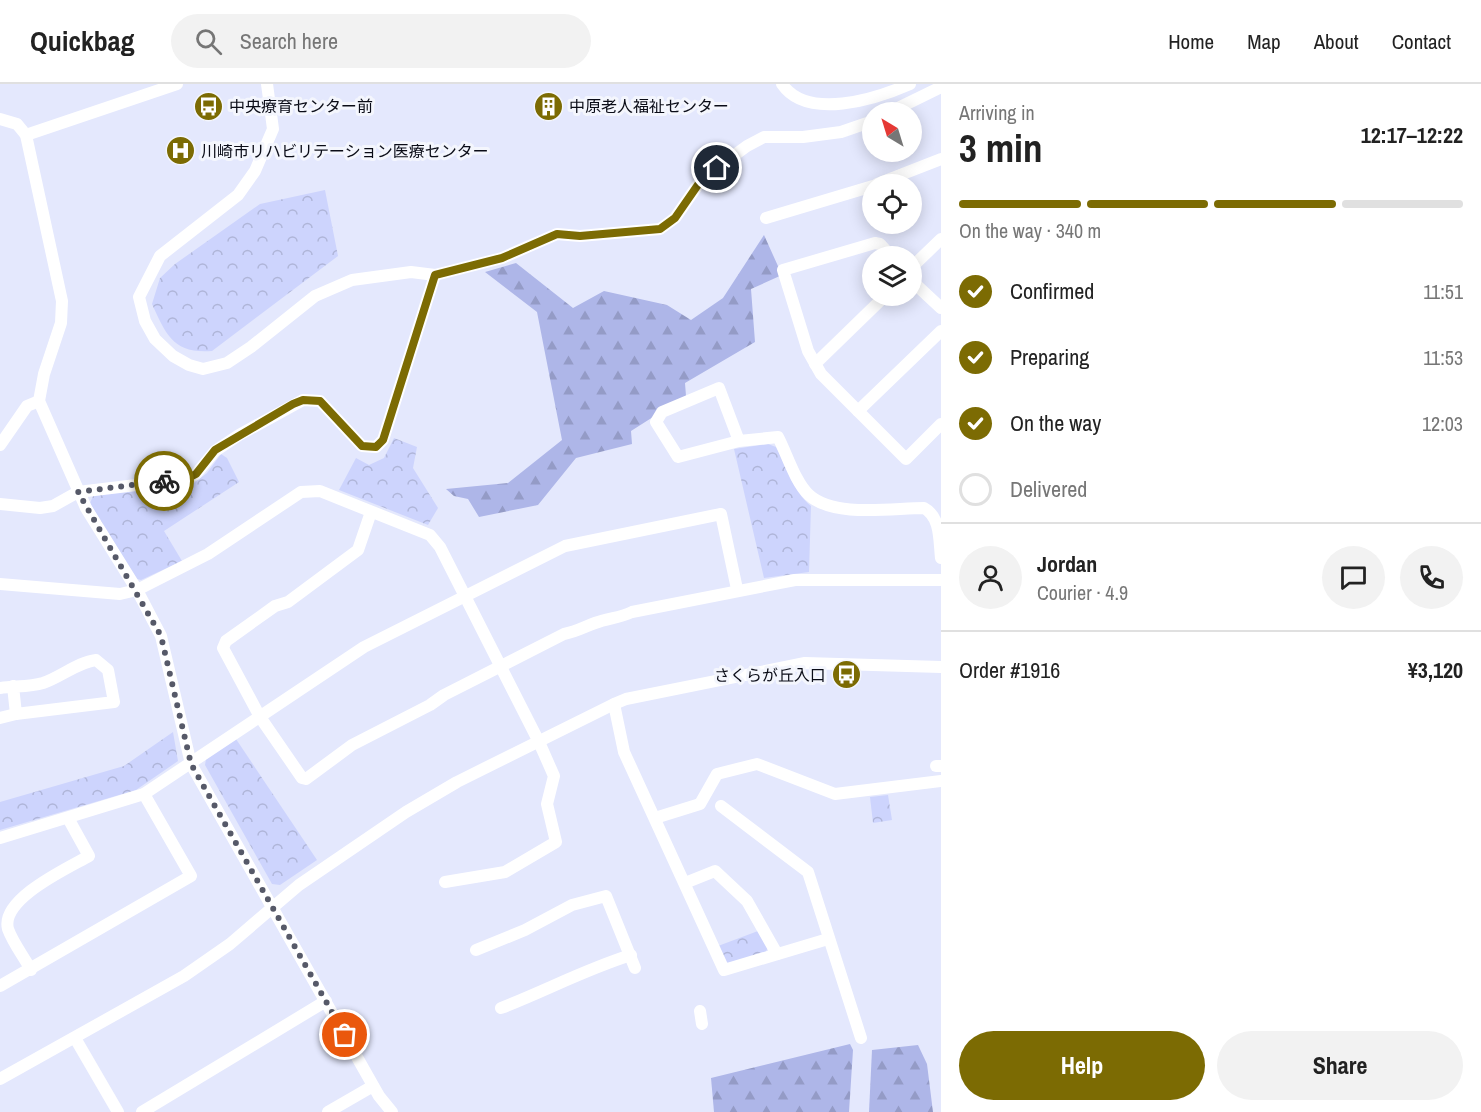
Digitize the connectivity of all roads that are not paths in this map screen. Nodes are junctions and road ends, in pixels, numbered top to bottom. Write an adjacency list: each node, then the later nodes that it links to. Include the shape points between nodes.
1 (177, 84): 9 (street)
2 (267, 84): 19 (street, via 273,129 255,171 237,195 160,256 149,274 139,297 155,339 189,365 203,369 227,363 315,296 352,280 411,272)
3 (782, 84): 4 (street, via 798,99 813,105 859,101)
4 (910, 84)
5 (941, 87): 6 (street)
6 (910, 102)
7 (0, 118): 9 (street, via 17,124)
8 (862, 125): 19 (street, via 803,137 764,137 702,179 675,218 660,229 580,236 557,234 502,258)
9 (26, 135): 25 (street, via 62,301 61,323)
10 (941, 159): 11 (street)
11 (903, 174)
12 (862, 189): 13 (street)
13 (766, 218)
14 (941, 239): 18 (street)
15 (864, 246): 16 (street, via 874,243)
16 (882, 246)
17 (862, 247): 24 (street, via 783,270)
18 (922, 257)
19 (435, 275): 30 (street, via 383,440 376,447 362,446 320,401 303,400 215,450 196,474 186,479)
20 (922, 290): 22 (street)
21 (875, 306): 24 (street)
22 (941, 308)
23 (941, 331): 26 (street)
24 (815, 364): 26 (street)
25 (39, 401): 29 (street, via 27,406); 30 (street)
26 (858, 411): 27 (street, via 906,459)
27 (939, 429)
28 (740, 441): 28 (street, via 719,388 663,412 656,422 678,457); 33 (street, via 778,437 808,494 822,503 838,509 924,508)
29 (0, 445)
30 (78, 492): 31 (street, via 53,506 40,508); 38 (street)
31 (0, 504)
32 (371, 512): 38 (street, via 320,491 301,492 208,554); 39 (street, via 430,535); 46 (street, via 358,550 288,602 275,606 226,641 223,648)
33 (939, 524): 34 (street)
34 (941, 558)
35 (941, 580): 37 (street, via 795,580)
36 (0, 584): 38 (street, via 120,594)
37 (737, 589): 39 (street, via 721,514 565,546); 41 (street, via 596,622 564,634)
38 (136, 590): 49 (street, via 161,636)
39 (466, 596): 41 (street); 46 (street, via 364,647)
40 (941, 667): 44 (street, via 805,663)
41 (500, 668): 46 (street, via 352,745 306,779); 48 (street)
42 (13, 686): 43 (street); 45 (street); 45 (street, via 40,684 88,660 96,660 108,670 114,702)
43 (0, 688)
44 (614, 704): 48 (street); 54 (street, via 624,752)
45 (16, 714): 47 (street)
46 (260, 717): 49 (street)
47 (0, 718)
48 (539, 742): 56 (street, via 554,776 547,804 556,842 505,872); 58 (street, via 406,812)
49 (191, 764): 51 (street); 58 (street)
50 (941, 781): 54 (street, via 835,794 757,764 717,774 699,804)
51 (144, 794): 53 (street); 64 (street, via 191,876)
52 (722, 806): 59 (street, via 808,872)
53 (68, 818): 55 (street); 64 (street, via 89,856 19,898 9,912 7,927)
54 (655, 818): 57 (street)
55 (0, 838)
56 (445, 882)
57 (685, 883): 61 (street, via 715,871 747,901); 61 (street, via 724,970)
58 (272, 906): 66 (street); 68 (street, via 230,944 184,976)
59 (828, 939): 61 (street); 69 (street)
60 (476, 950): 62 (street, via 572,905 606,896)
61 (777, 954)
62 (631, 955): 63 (street); 67 (street, via 591,968)
63 (635, 968)
64 (31, 970): 65 (street)
65 (0, 986)
66 (326, 1001): 71 (street); 73 (street)
67 (501, 1008)
68 (75, 1038): 70 (street); 72 (street)
69 (861, 1038)
70 (0, 1079)
71 (373, 1086): 74 (street); 75 (street)
72 (118, 1112)
73 (142, 1112)
74 (328, 1112)
75 (392, 1112)

